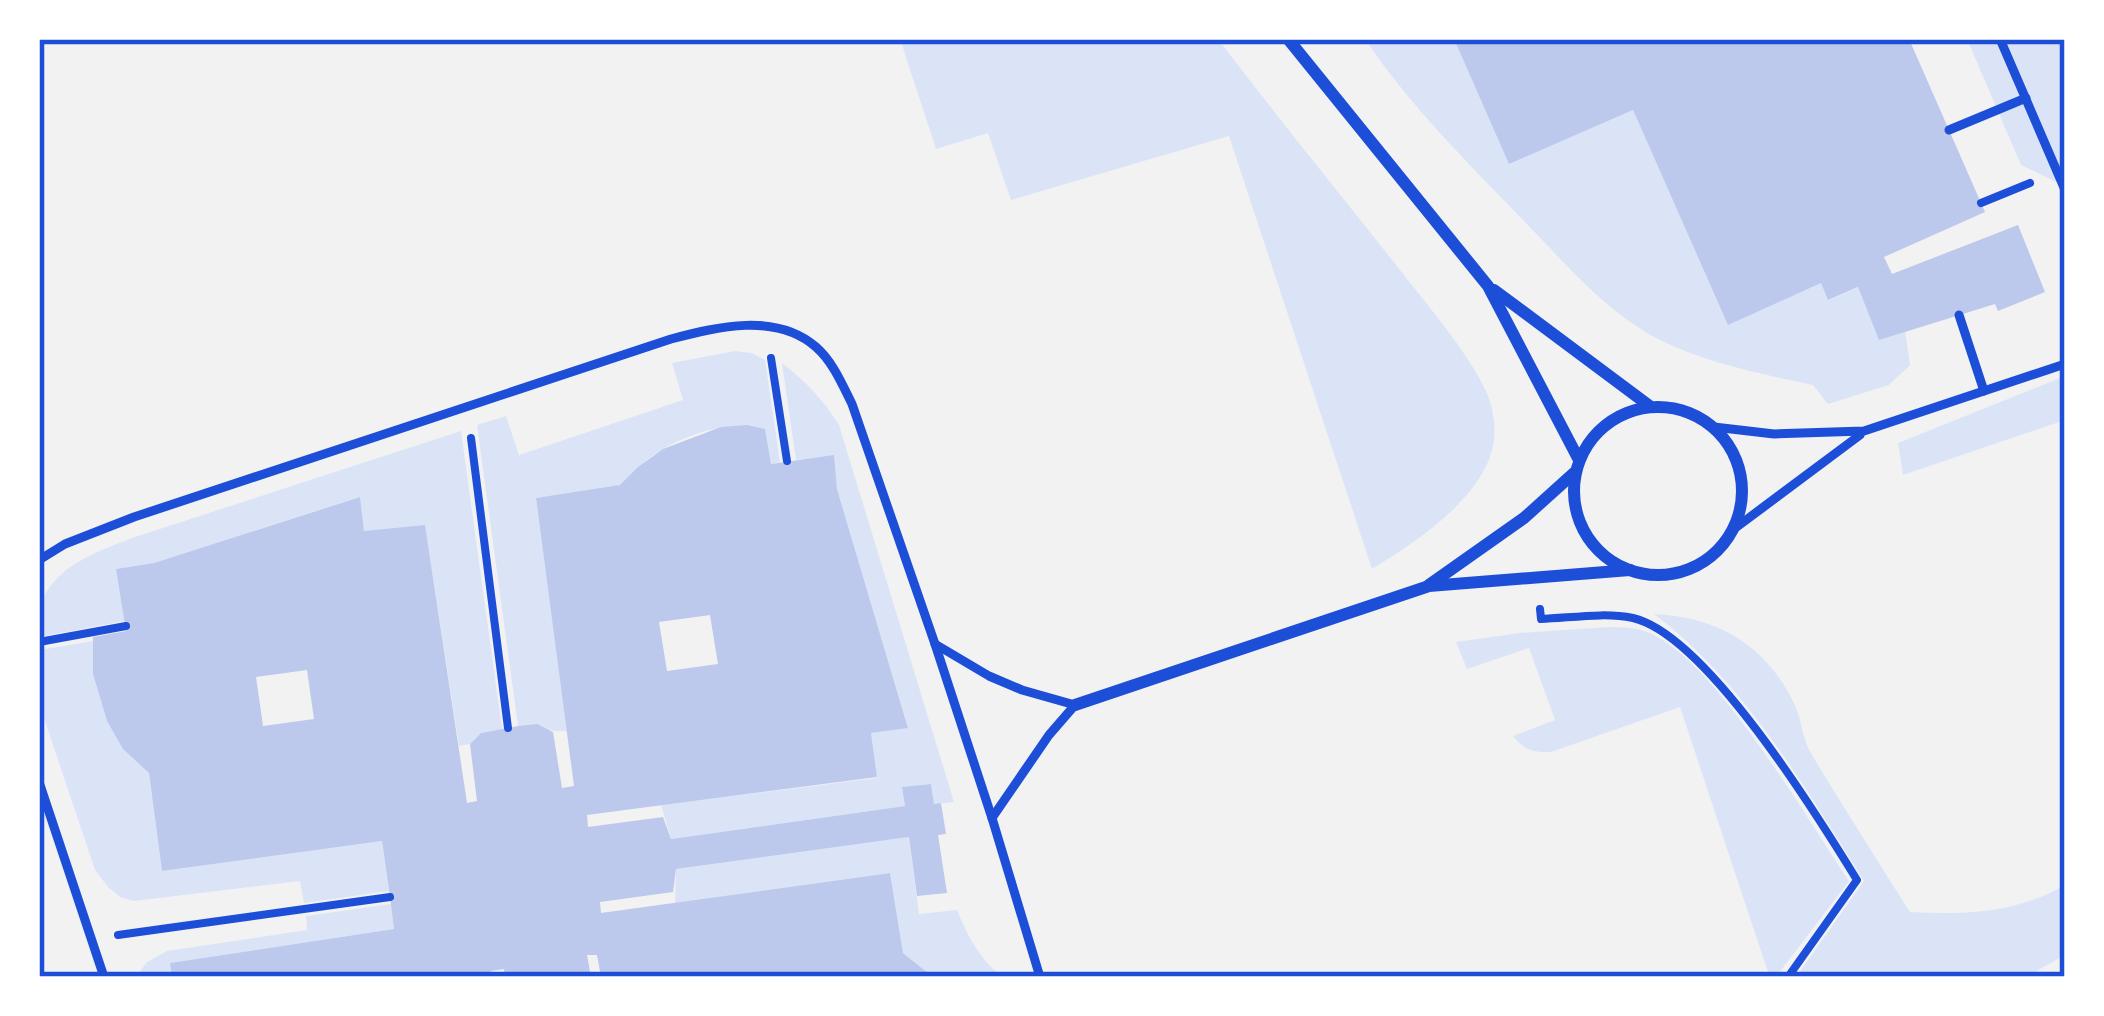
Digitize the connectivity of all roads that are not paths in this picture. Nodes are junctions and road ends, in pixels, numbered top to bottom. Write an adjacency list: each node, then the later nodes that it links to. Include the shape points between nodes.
1 (1288, 39): 6 (street)
2 (2000, 39): 3 (lane)
3 (2026, 98): 4 (lane); 5 (lane)
4 (1949, 130)
5 (2065, 190)
6 (1488, 286): 10 (street); 13 (street)
7 (1960, 315): 9 (lane)
8 (2065, 364): 9 (lane)
9 (1984, 391): 12 (lane)
10 (1652, 407): 11 (street, via 1683,410); 13 (street, via 1605,425)
11 (1714, 427): 12 (lane); 14 (street, via 1742,475)
12 (1864, 431): 14 (lane)
13 (1578, 466): 16 (street, via 1574,502 1586,535); 17 (street, via 1524,518)
14 (1734, 530): 16 (street, via 1712,556 1681,573)
15 (39, 560): 18 (lane, via 134,517 671,339 722,326 766,327 804,339 836,372)
16 (1630, 570): 17 (street)
17 (1429, 586): 19 (street)
18 (935, 644): 19 (lane, via 989,676); 21 (lane)
19 (1075, 705): 21 (lane)
20 (39, 782): 22 (lane)
21 (992, 818): 23 (lane)
22 (104, 977)
23 (1040, 977)

